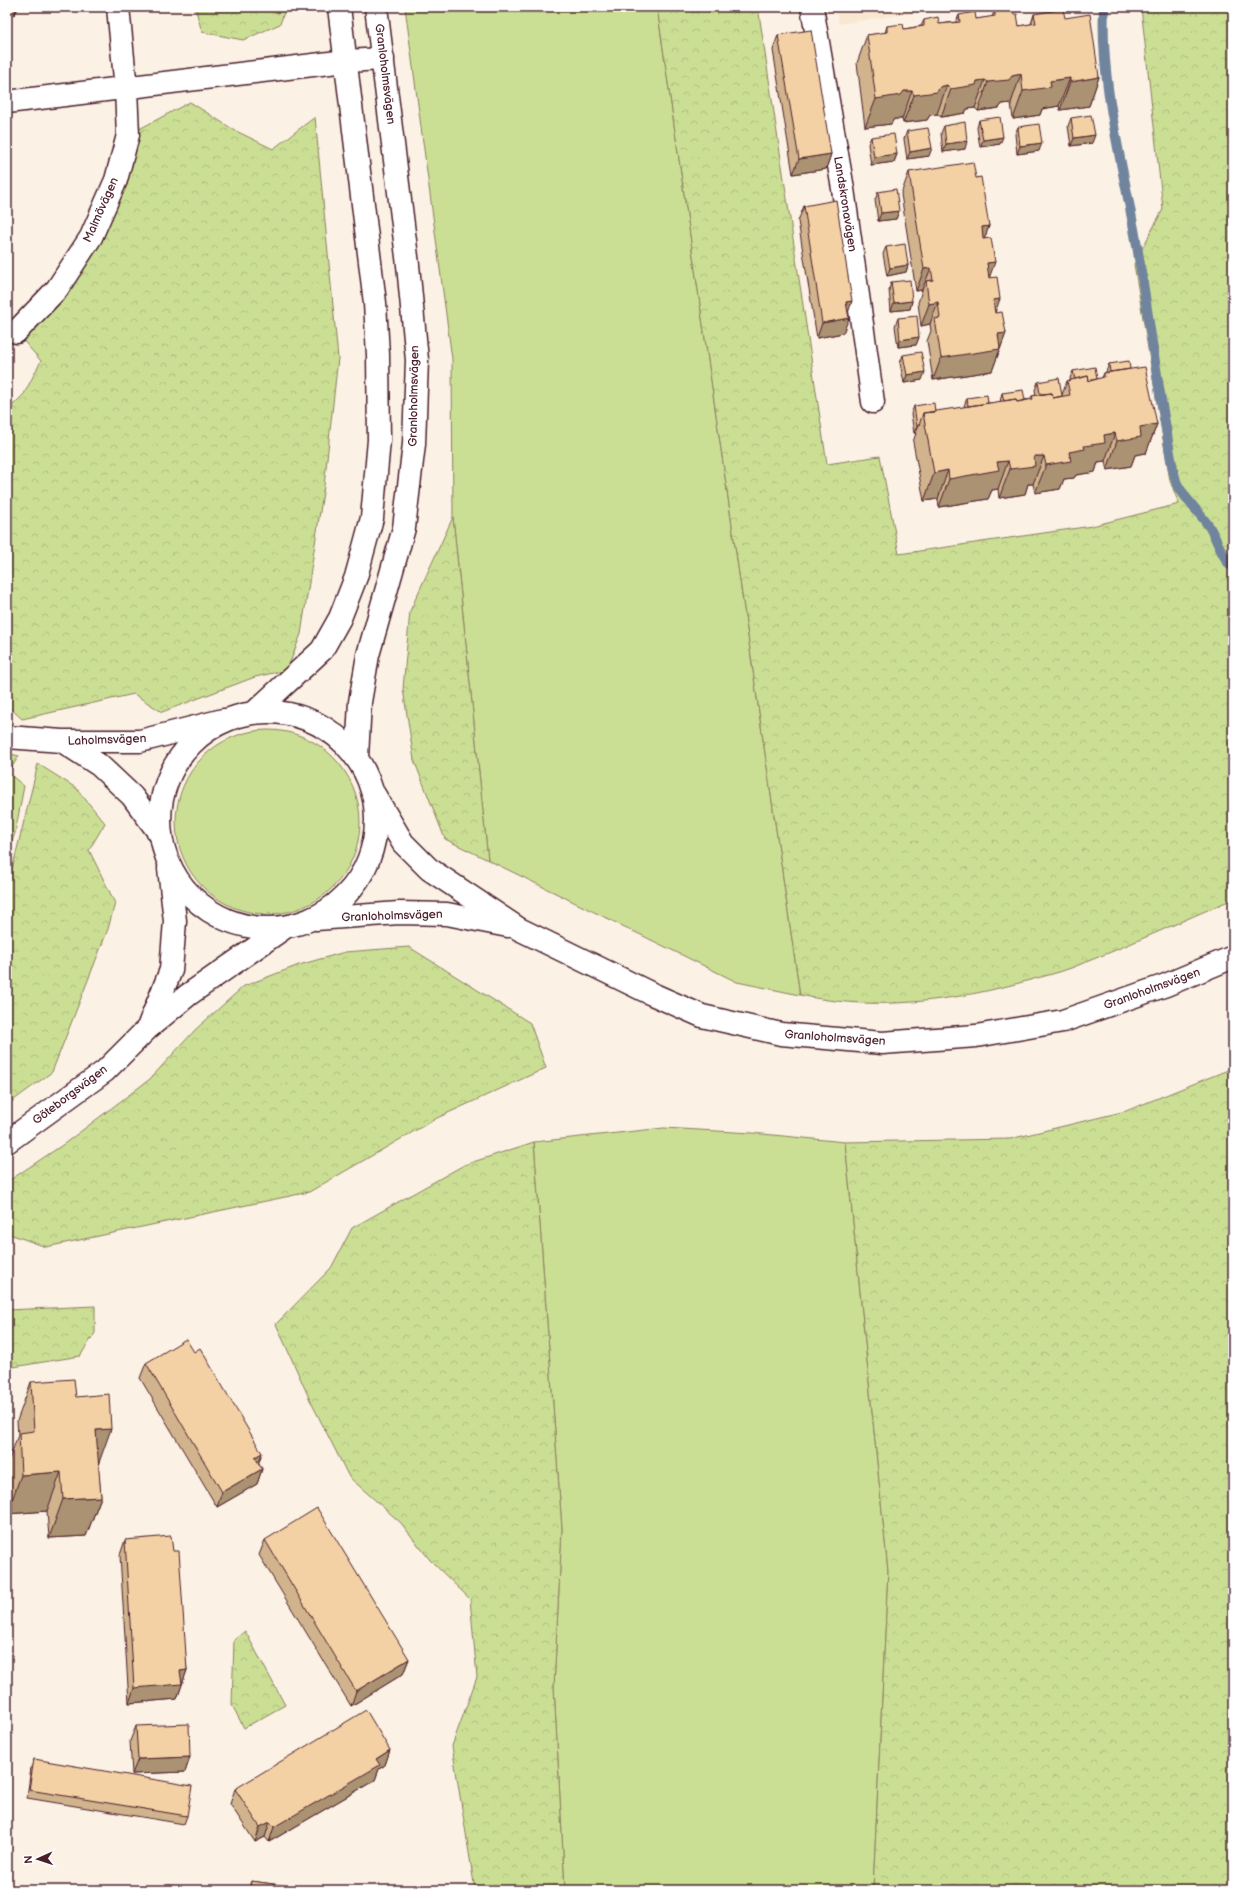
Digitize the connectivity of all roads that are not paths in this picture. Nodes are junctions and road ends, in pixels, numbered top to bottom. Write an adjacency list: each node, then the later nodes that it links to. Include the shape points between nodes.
1 (118, 7): 7 (street, Malmövägen)
2 (339, 7): 6 (street)
3 (376, 7): 5 (street, Granloholmsvägen)
4 (812, 7): 10 (street, Landskronavägen, via 844,189)
5 (383, 59): 6 (street); 15 (street, Granloholmsvägen, via 417,360 414,444 404,528 368,655 360,702)
6 (346, 61): 7 (street); 11 (street, via 375,303 378,354 379,440 372,518 356,577 340,618 322,650)
7 (126, 88): 8 (street); 9 (street, Malmövägen, via 128,135 116,180 91,236 57,289)
8 (7, 102)
9 (16, 332)
10 (873, 402)
11 (256, 711): 12 (street, Laholmsvägen); 15 (street, via 297,714 315,721 332,731)
12 (222, 720): 14 (street, Laholmsvägen, via 140,741); 17 (street, via 194,740 175,764 163,791 159,812)
13 (7, 737): 14 (street, Laholmsvägen)
14 (62, 741): 17 (street, Laholmsvägen, via 99,765 126,791)
15 (358, 757): 16 (street)
16 (374, 794): 19 (street, via 376,829 368,862 355,886 340,902); 21 (street, Granloholmsvägen, via 403,842 429,869)
17 (160, 834): 18 (street)
18 (168, 864): 20 (street, via 190,896 215,915 229,922 253,928); 23 (street, Göteborgsvägen, via 175,921 171,970)
19 (312, 919): 20 (street); 21 (street, Granloholmsvägen, via 399,913 448,914)
20 (284, 928): 23 (street, Göteborgsvägen, via 194,990)
21 (519, 928): 22 (street, Granloholmsvägen, via 702,1016 781,1034 882,1043 976,1036 1063,1021 1166,985)
22 (1233, 958)
23 (148, 1028): 24 (street, Göteborgsvägen, via 105,1071)
24 (7, 1142)

